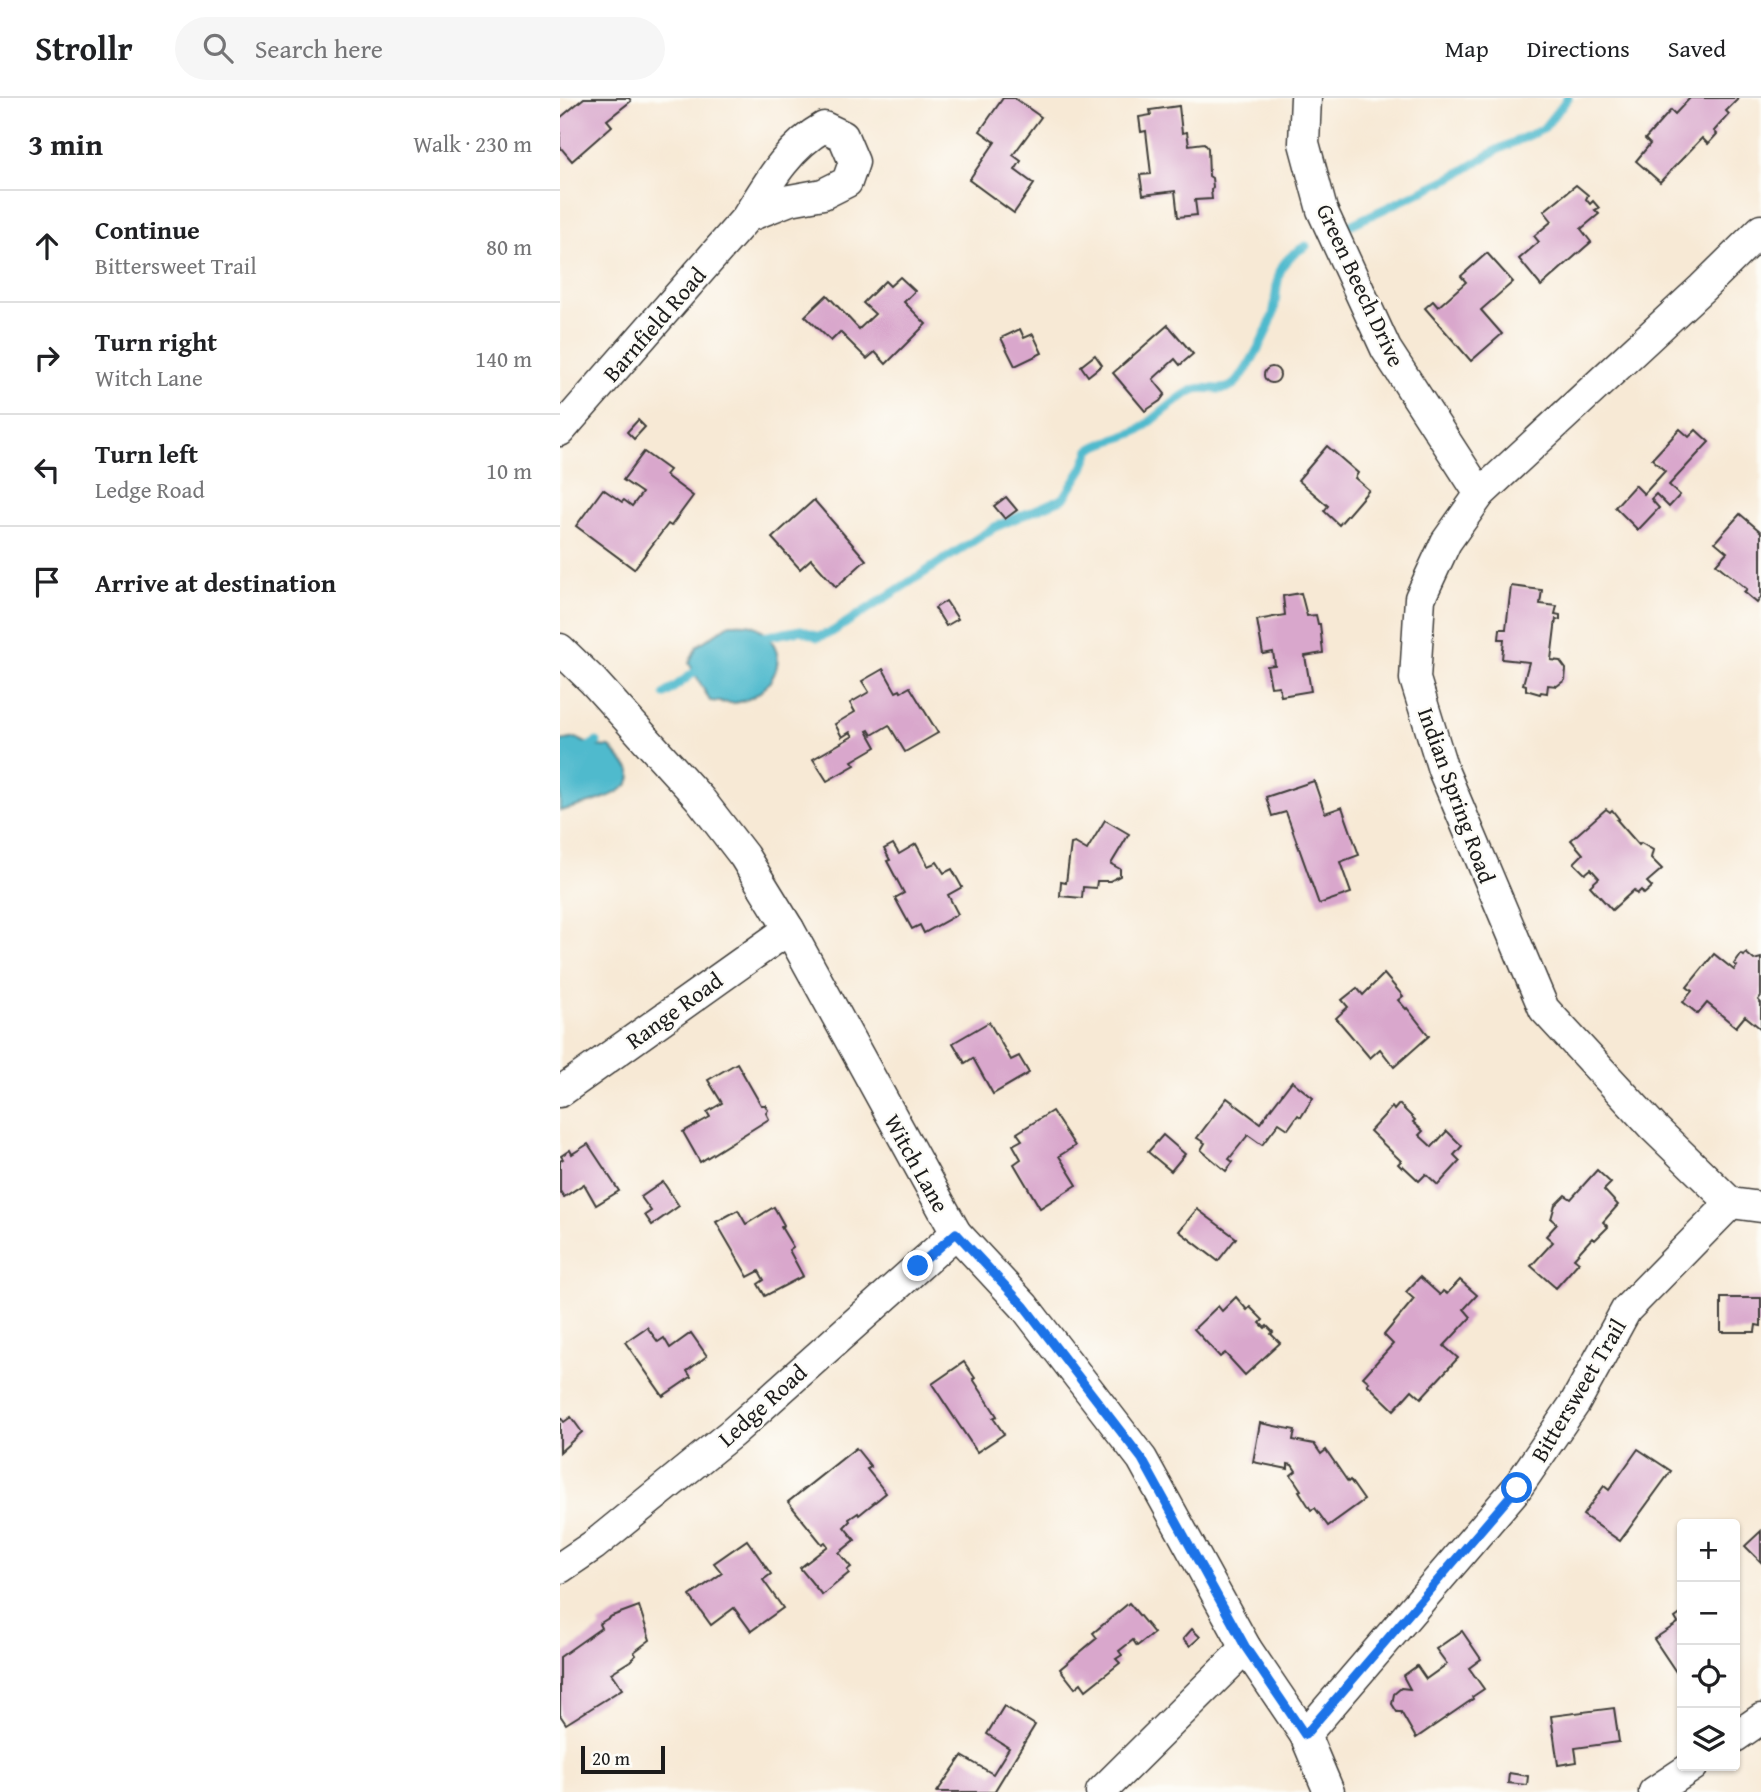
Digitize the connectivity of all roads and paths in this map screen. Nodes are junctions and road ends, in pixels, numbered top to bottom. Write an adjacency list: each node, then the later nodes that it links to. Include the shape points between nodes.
1 (1306, 98): 5 (street, Green Beech Drive, via 1304,143 1322,210 1386,349)
2 (747, 217): 4 (street, Barnfield Road)
3 (1761, 230): 5 (street, Indian Spring Road)
4 (560, 431)
5 (1480, 494): 9 (street, Indian Spring Road, via 1446,542 1420,598 1415,679 1443,770 1544,1009)
6 (560, 649): 7 (street, Witch Lane, via 715,817)
7 (789, 929): 8 (street, Range Road); 11 (street, Witch Lane)
8 (560, 1092)
9 (1731, 1203): 10 (street); 16 (street, Bittersweet Trail, via 1626,1310 1575,1403 1517,1488)
10 (1761, 1208)
11 (956, 1233): 12 (street, Ledge Road, via 732,1433); 13 (street, Witch Lane, via 1024,1306 1142,1459)
12 (560, 1568)
13 (1246, 1648): 16 (street, Witch Lane); 18 (street)
14 (1761, 1719): 15 (street)
15 (1740, 1734)
16 (1305, 1735): 19 (street, Witch Lane)
17 (1686, 1771): 20 (street)
18 (1101, 1792)
19 (1329, 1792)
20 (1654, 1792)

